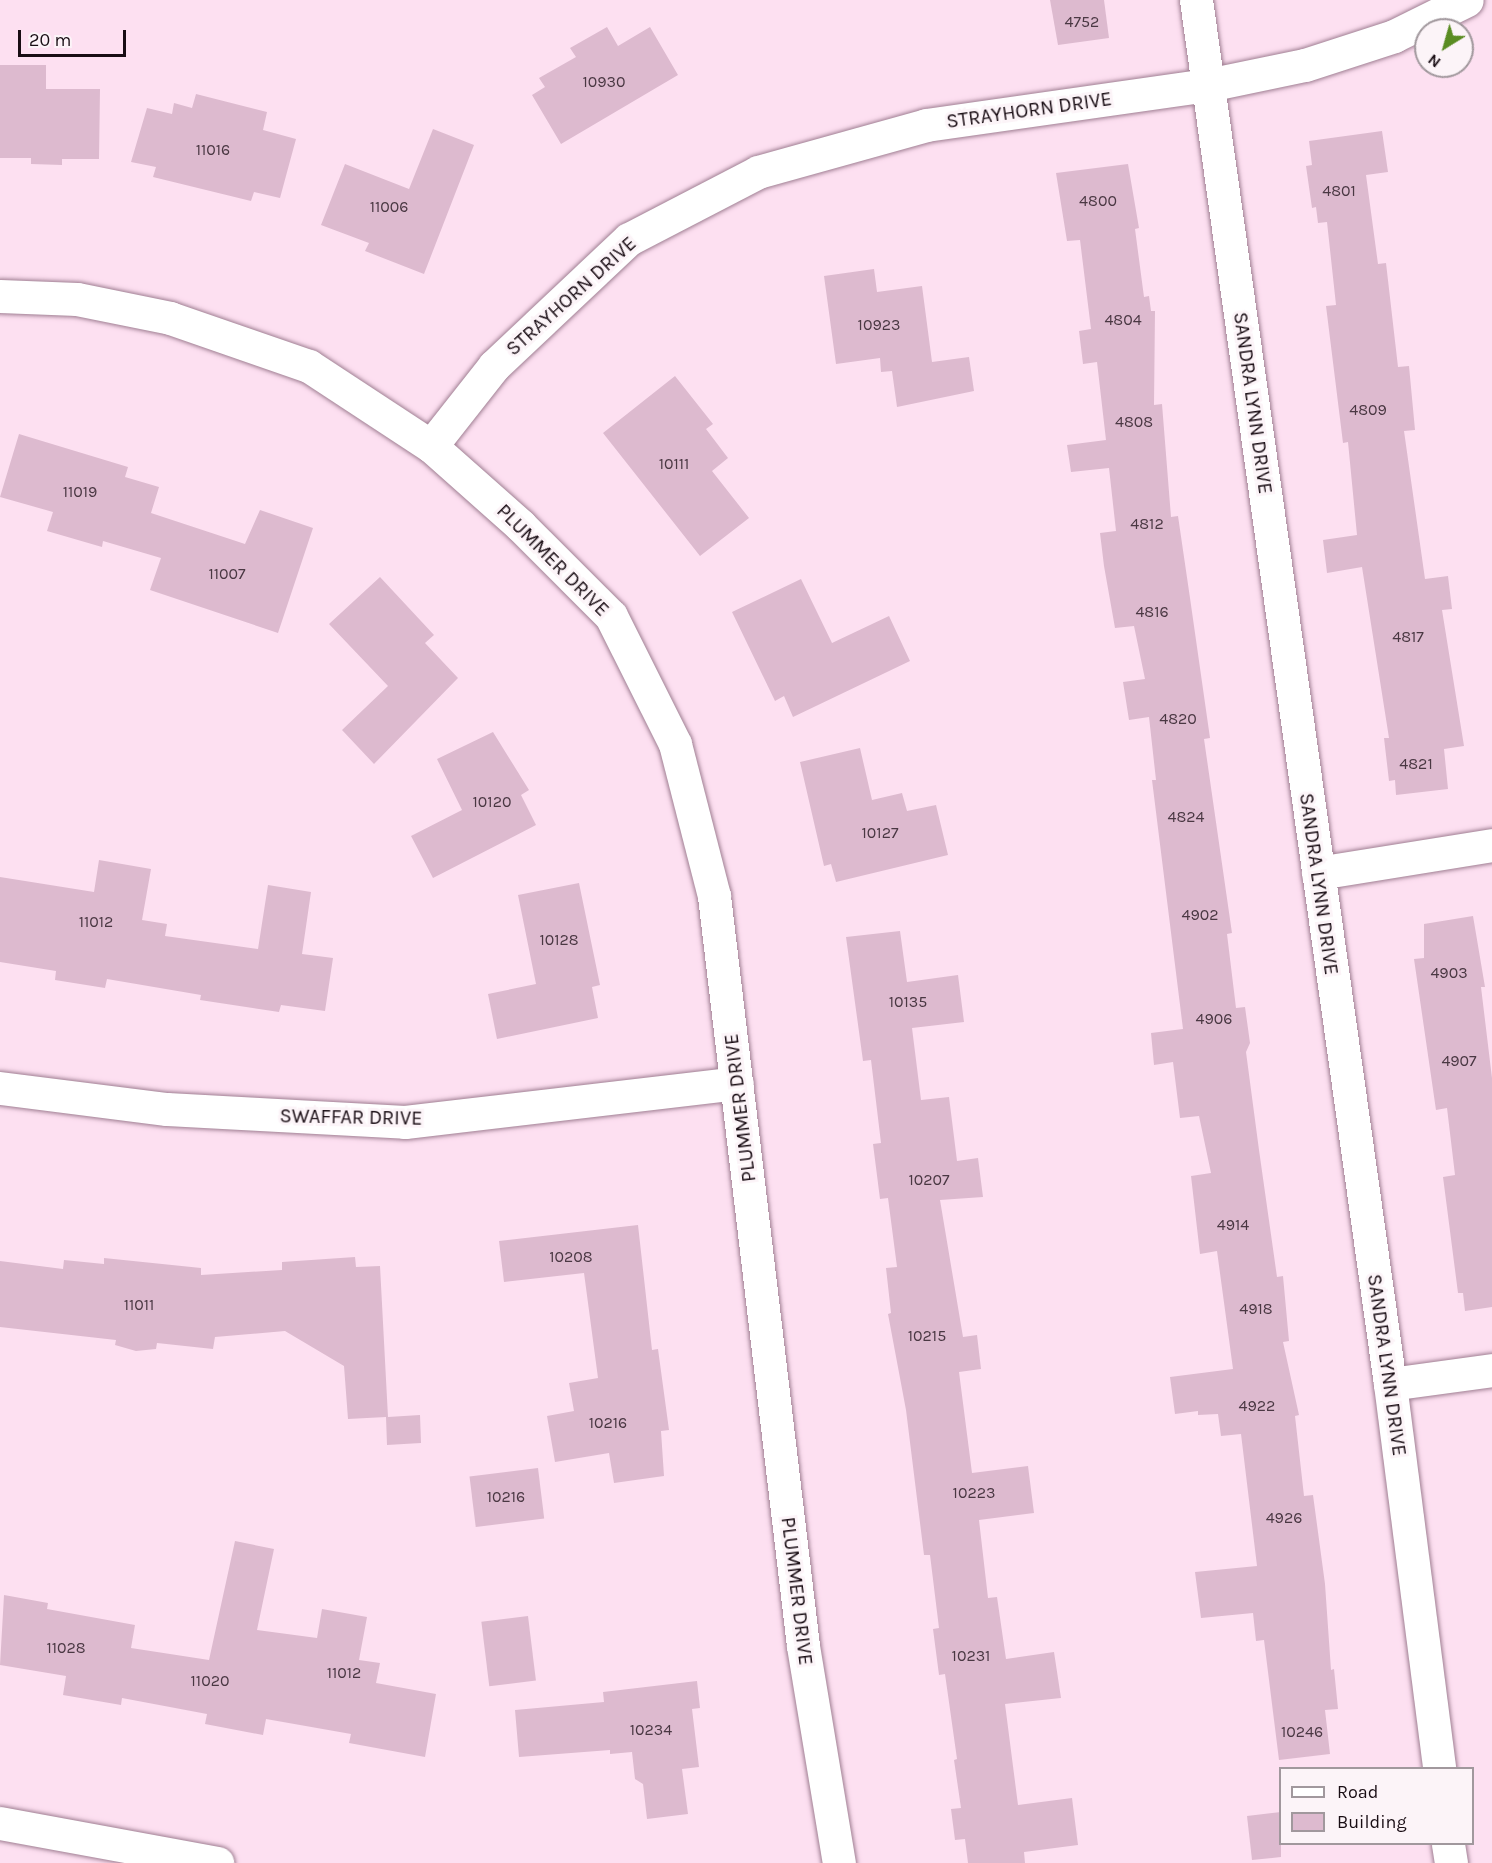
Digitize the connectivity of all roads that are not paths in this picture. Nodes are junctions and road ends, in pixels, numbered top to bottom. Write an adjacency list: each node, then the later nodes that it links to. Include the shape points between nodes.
1 (1196, 0): 3 (street, SANDRA LYNN DRIVE)
2 (1467, 0): 3 (street, STRAYHORN DRIVE, via 1394,36 1305,65)
3 (1208, 85): 5 (street, STRAYHORN DRIVE, via 926,125 758,172 629,239 494,366); 7 (street, SANDRA LYNN DRIVE)
4 (0, 296): 5 (street, via 77,299 170,318 309,366)
5 (431, 446): 8 (street, PLUMMER DRIVE, via 521,526 611,616 675,744 714,896)
6 (1492, 845): 7 (street)
7 (1318, 873): 11 (street, SANDRA LYNN DRIVE)
8 (737, 1083): 9 (street, SWAFFAR DRIVE, via 405,1122 167,1109); 16 (street, PLUMMER DRIVE, via 803,1646)
9 (0, 1089)
10 (1492, 1370): 11 (street)
11 (1390, 1384): 12 (street, SANDRA LYNN DRIVE)
12 (1439, 1767)
13 (0, 1823): 15 (street)
14 (1448, 1845): 17 (street)
15 (217, 1863)
16 (839, 1863)
17 (1451, 1863)

